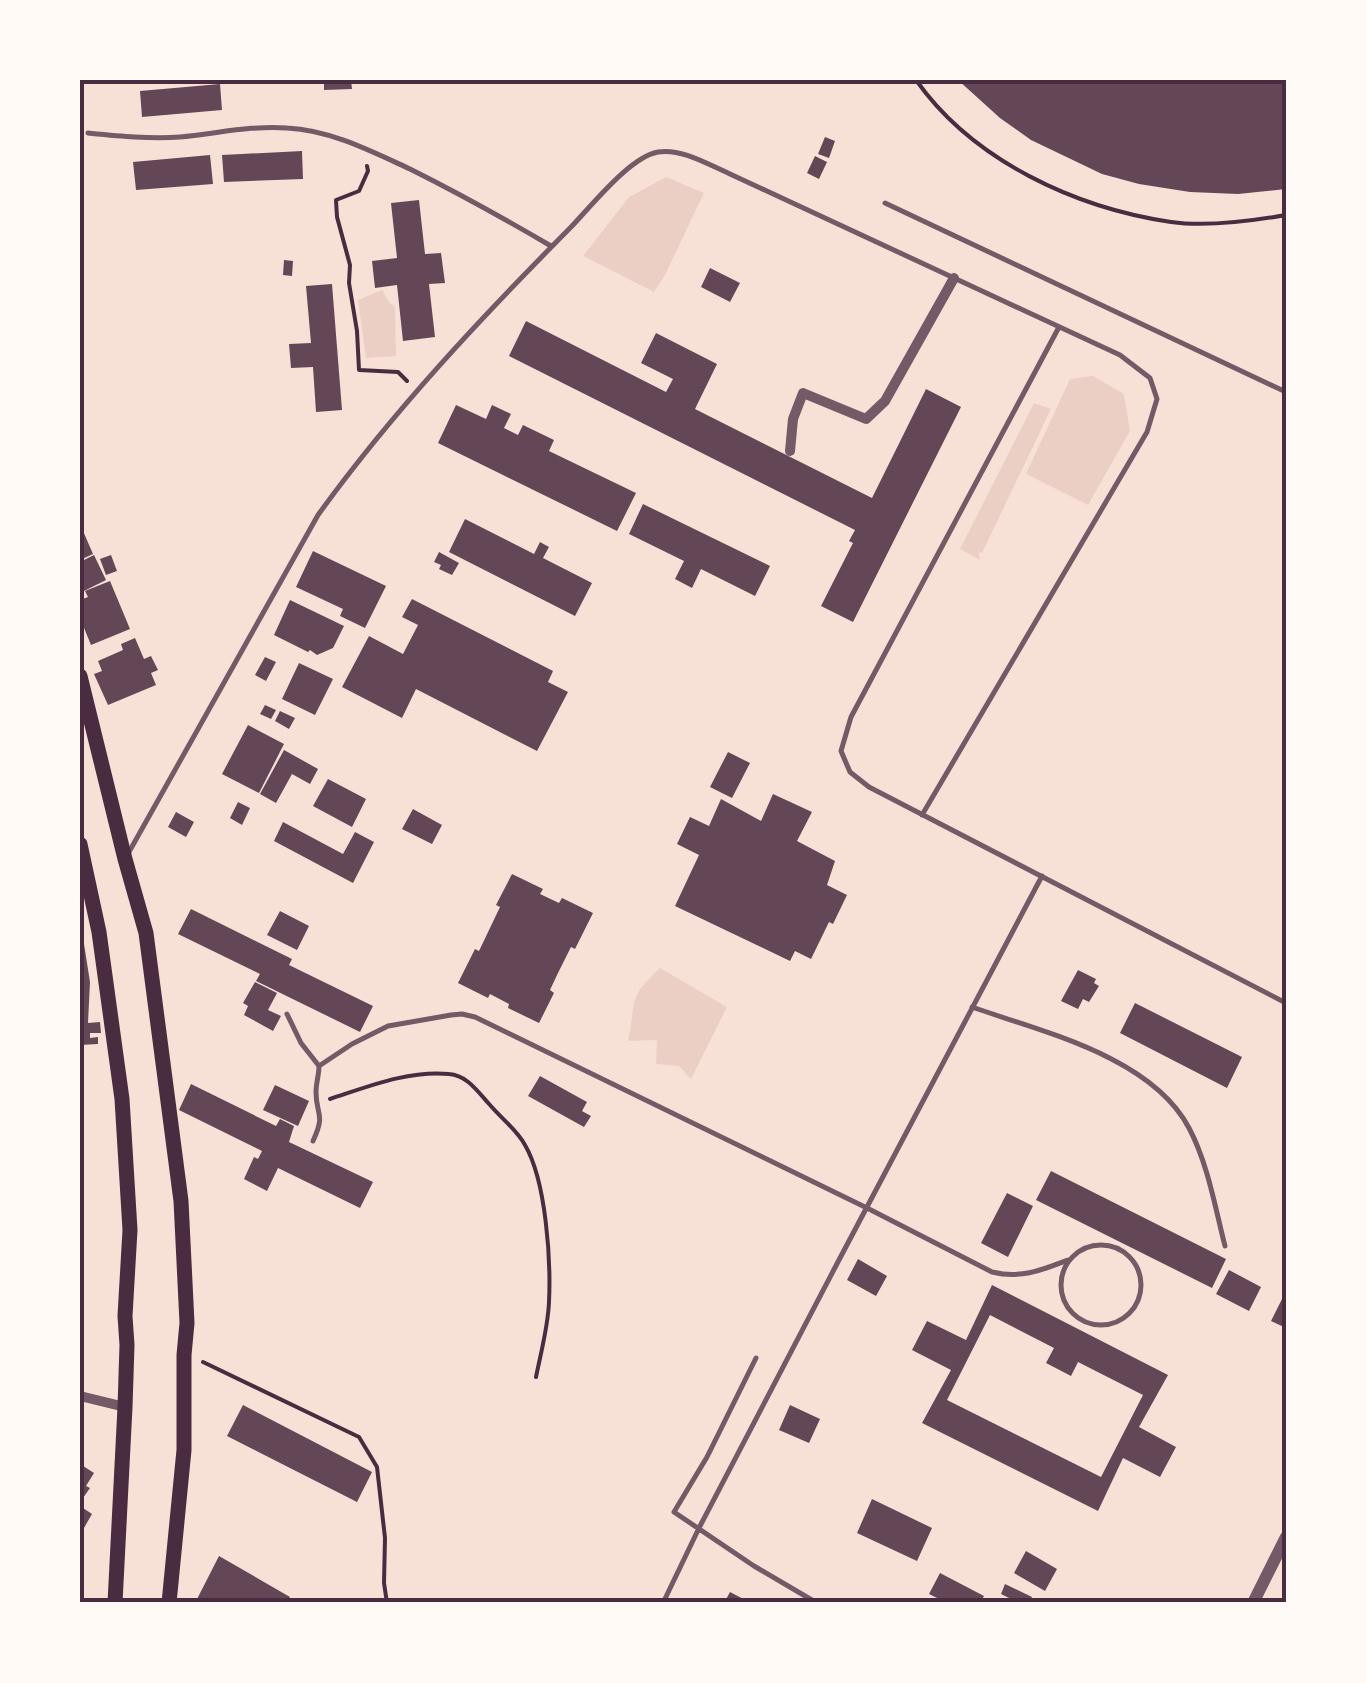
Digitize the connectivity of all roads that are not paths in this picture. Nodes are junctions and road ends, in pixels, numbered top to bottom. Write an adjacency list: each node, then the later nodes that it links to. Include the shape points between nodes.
1 (88, 133): 3 (lane, via 146,138 287,128 316,132 441,184)
2 (885, 203): 6 (lane)
3 (551, 246): 4 (lane, via 636,161 660,151 689,155); 11 (lane, via 416,392 318,515)
4 (954, 278): 5 (lane); 7 (street, via 886,400 866,419 803,393 792,419)
5 (1059, 327): 9 (lane, via 851,717 840,751 850,772 869,788); 9 (lane, via 1120,355 1150,378 1157,399 1148,432)
6 (1286, 392)
7 (790, 451)
8 (80, 676): 11 (main road)
9 (922, 815): 12 (lane)
10 (80, 844): 23 (main road, via 122,1099 130,1230)
11 (125, 859): 27 (main road, via 146,934 181,1201 184,1450)
12 (1042, 876): 13 (lane); 14 (lane)
13 (1286, 1003)
14 (972, 1007): 18 (lane); 19 (lane, via 1093,1052 1137,1074 1172,1103 1190,1129)
15 (286, 1014): 16 (lane)
16 (319, 1066): 17 (lane); 18 (lane, via 388,1026 475,1017)
17 (314, 1141)
18 (867, 1208): 20 (lane, via 992,1272 1032,1274); 24 (lane)
19 (1225, 1246)
20 (1068, 1260): 20 (lane, via 1086,1247 1107,1244 1126,1253 1139,1270 1142,1291 1134,1311 1095,1326 1076,1317 1062,1300 1060,1279)
21 (756, 1358): 24 (lane, via 674,1512)
22 (80, 1396): 23 (street)
23 (125, 1407): 26 (main road)
24 (699, 1528): 28 (lane); 29 (lane)
25 (1286, 1537): 30 (street)
26 (114, 1603)
27 (169, 1603)
28 (664, 1603)
29 (816, 1603)
30 (1253, 1603)

